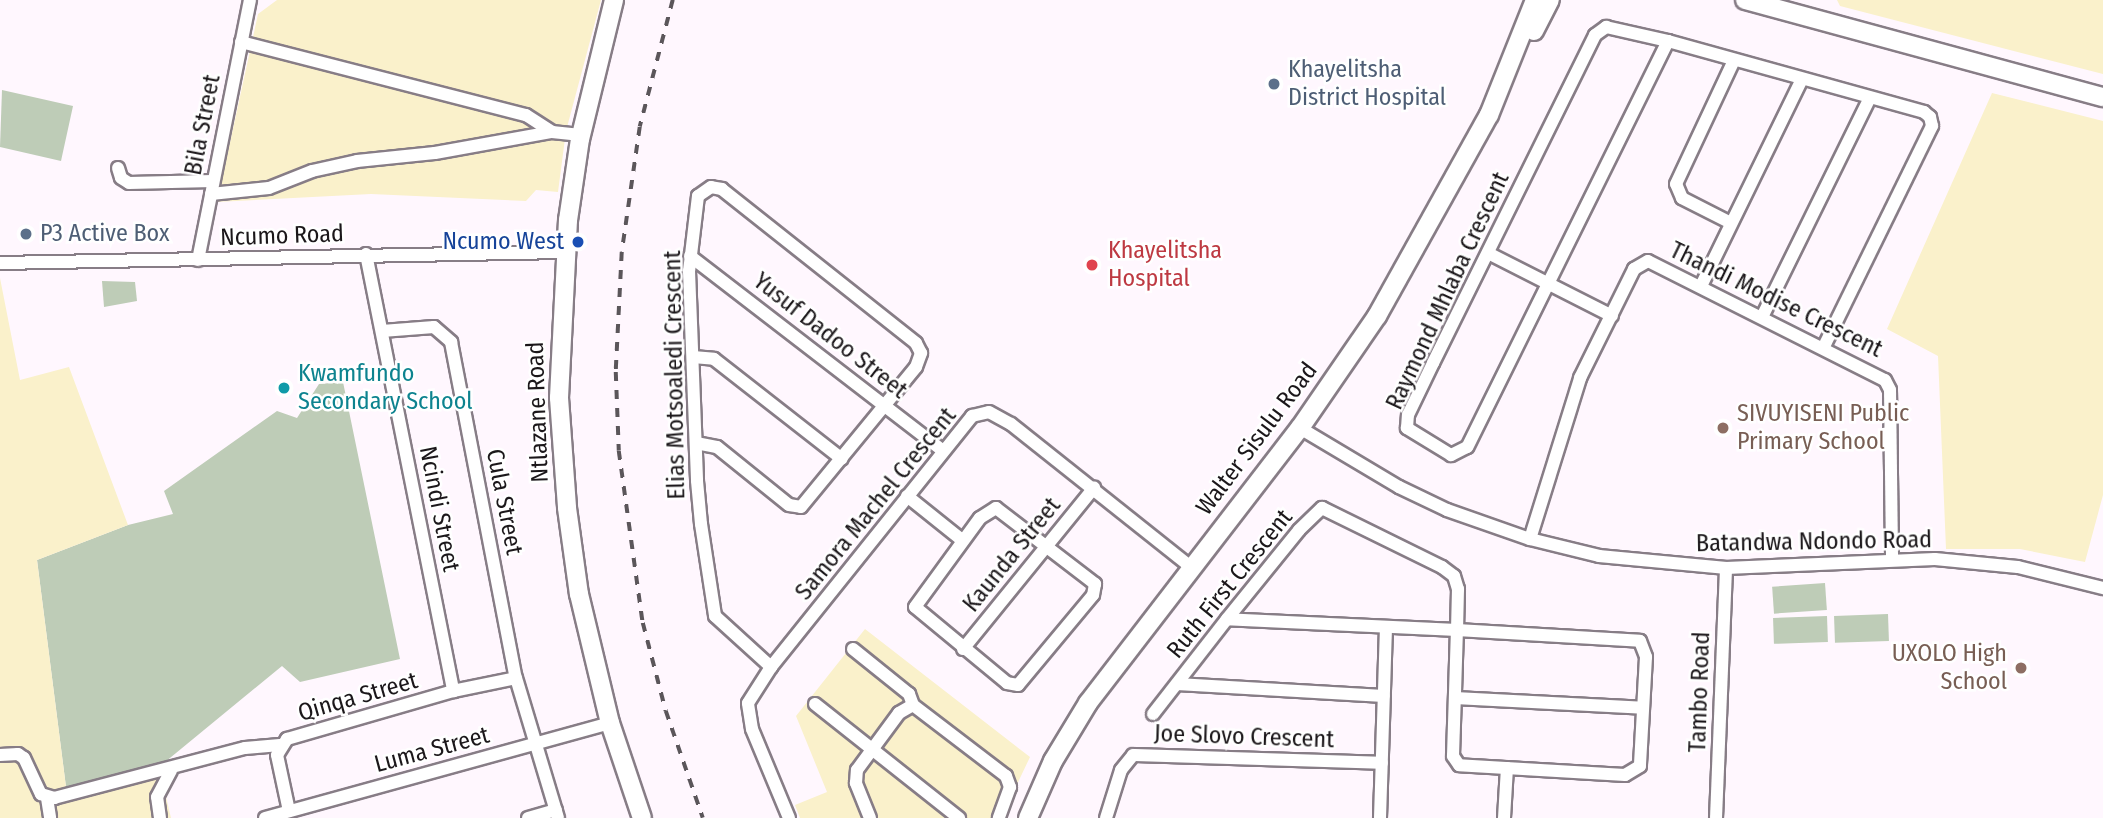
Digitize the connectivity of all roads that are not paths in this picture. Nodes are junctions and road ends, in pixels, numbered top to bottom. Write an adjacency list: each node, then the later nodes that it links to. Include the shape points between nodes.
1 (250, 0): 7 (street, Bila Street)
2 (614, 0): 14 (street, Ntlazane Road)
3 (1535, 0): 9 (street, Walter Sisulu Road)
4 (1550, 0): 9 (street, Walter Sisulu Road)
5 (1745, 0): 12 (street)
6 (1668, 41): 8 (street, Raymond Mhlaba Crescent); 19 (street, Raymond Mhlaba Crescent, via 1610,27 1598,30); 24 (street, Raymond Mhlaba Crescent)
7 (241, 42): 13 (street, via 515,112); 16 (street, Bila Street)
8 (1734, 60): 10 (street, Raymond Mhlaba Crescent); 17 (street, via 1676,184 1682,198)
9 (1507, 77): 32 (street, Walter Sisulu Road, via 1426,234)
10 (1802, 79): 11 (street, Raymond Mhlaba Crescent); 17 (street)
11 (1870, 97): 26 (street); 29 (street, Raymond Mhlaba Crescent, via 1924,112 1932,126)
12 (2103, 97)
13 (552, 132): 14 (street); 16 (street, via 435,153 357,161 241,194)
14 (581, 135): 18 (street, Ntlazane Road)
15 (118, 168): 16 (street, via 129,183)
16 (212, 187): 22 (street, Bila Street)
17 (1731, 223): 25 (street)
18 (565, 252): 20 (street, Ncumo Road); 60 (street, Ntlazane Road, via 559,398 567,508 579,594)
19 (1488, 253): 24 (street); 24 (street, Raymond Mhlaba Crescent, via 1408,415 1407,428 1428,444 1455,455 1467,447)
20 (366, 254): 22 (street, Ncumo Road); 28 (street, Ncindi Street)
21 (691, 256): 30 (street, Elias Motsoaledi Crescent); 31 (street, Yusuf Dadoo Street); 31 (street, Elias Motsoaledi Crescent, via 698,195 711,187 722,190 916,342 920,360)
22 (198, 260): 23 (street, Ncumo Road)
23 (0, 263)
24 (1549, 283): 27 (street)
25 (1701, 286): 26 (street, Thandi Modise Crescent); 27 (street, Thandi Modise Crescent, via 1654,262 1642,262)
26 (1763, 315): 29 (street, Thandi Modise Crescent)
27 (1612, 316): 38 (street, Thandi Modise Crescent, via 1580,378)
28 (382, 331): 51 (street, Cula Street, via 434,327 452,342); 53 (street, Ncindi Street)
29 (1824, 346): 41 (street, Thandi Modise Crescent, via 1882,376 1890,390)
30 (693, 357): 33 (street, Elias Motsoaledi Crescent); 35 (street, via 714,359)
31 (885, 405): 34 (street, Yusuf Dadoo Street); 35 (street)
32 (1300, 428): 38 (street, Batandwa Ndondo Road, via 1399,488); 42 (street, Walter Sisulu Road)
33 (696, 443): 35 (street, via 718,447 796,508 805,504); 50 (street, Elias Motsoaledi Crescent, via 701,524 715,616)
34 (942, 450): 36 (street, Samora Machel Crescent, via 965,421 989,412); 37 (street, Samora Machel Crescent)
35 (842, 459)
36 (1094, 488): 40 (street, Kaunda Street); 42 (street, Samora Machel Crescent)
37 (907, 496): 39 (street); 50 (street, Samora Machel Crescent)
38 (1530, 539): 43 (street, Batandwa Ndondo Road, via 1599,556)
39 (962, 540): 40 (street, via 987,511 996,508); 49 (street, via 914,603 921,616)
40 (1047, 544): 49 (street, Kaunda Street); 49 (street, via 1088,575 1096,590 1027,680 1018,685 1007,683)
41 (1892, 558): 43 (street, Batandwa Ndondo Road); 44 (street, Batandwa Ndondo Road, via 1999,564)
42 (1191, 566): 80 (street, Walter Sisulu Road, via 1087,703 1053,761)
43 (1726, 568): 84 (street, Tambo Road)
44 (2103, 588)
45 (1227, 619): 46 (street); 47 (street, Ruth First Crescent, via 1322,509 1454,576); 52 (street, Ruth First Crescent)
46 (1386, 626): 47 (street); 54 (street)
47 (1457, 630): 55 (street); 58 (street, via 1637,639 1646,657)
48 (853, 649): 57 (street, via 908,694)
49 (963, 649)
50 (771, 667): 76 (street, Samora Machel Crescent, via 755,689 747,712)
51 (516, 678): 53 (street, Qinqa Street); 61 (street, Cula Street)
52 (1177, 684): 54 (street, Ruth First Crescent); 59 (street, Ruth First Crescent)
53 (453, 691): 62 (street, Qinqa Street)
54 (1384, 696): 65 (street)
55 (1455, 698): 58 (street); 66 (street, via 1456,762 1463,767)
56 (815, 704): 63 (street)
57 (914, 705): 63 (street, via 899,713); 79 (street, via 1006,776 1010,787)
58 (1643, 708): 66 (street, via 1642,761 1632,773)
59 (1153, 714)
60 (610, 723): 61 (street, Luma Street); 75 (street, Ntlazane Road)
61 (534, 744): 69 (street, Luma Street); 70 (street, Cula Street)
62 (280, 745): 67 (street, via 246,748); 69 (street, Qinqa Street, via 277,759)
63 (872, 749): 77 (street, via 857,770 856,783); 78 (street)
64 (0, 755): 68 (street, via 24,758)
65 (1382, 763): 81 (street, Joe Slovo Crescent, via 1133,755 1121,770); 82 (street)
66 (1507, 768): 83 (street)
67 (171, 771): 68 (street); 72 (street, via 157,797)
68 (47, 797): 71 (street)
69 (289, 811): 73 (street, Luma Street)
70 (557, 814): 74 (street)
71 (50, 818)
72 (160, 818)
73 (265, 818)
74 (528, 818)
75 (642, 818)
76 (789, 818)
77 (870, 818)
78 (959, 818)
79 (999, 818)
80 (1028, 818)
81 (1105, 818)
82 (1380, 818)
83 (1504, 818)
84 (1716, 818)

